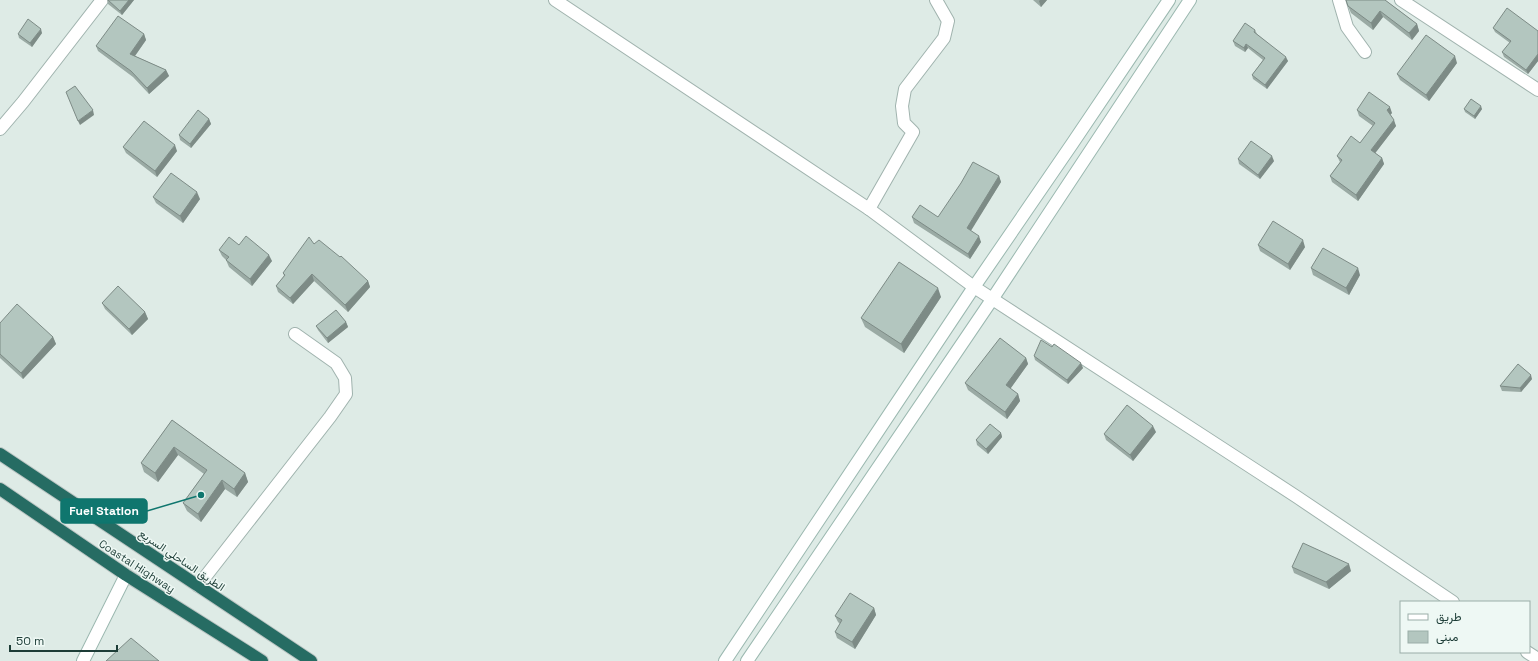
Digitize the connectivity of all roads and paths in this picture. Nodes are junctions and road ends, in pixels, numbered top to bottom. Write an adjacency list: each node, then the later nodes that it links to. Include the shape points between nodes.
1 (102, 0): 10 (street)
2 (555, 0): 13 (street)
3 (936, 0): 13 (street, via 948,21 944,38 905,89 902,106 904,123 913,132)
4 (1169, 0): 11 (street)
5 (1190, 0): 12 (street)
6 (1340, 0): 8 (street, via 1347,27)
7 (1401, 0): 9 (street)
8 (1365, 52)
9 (1538, 90)
10 (0, 129)
11 (1080, 133): 12 (street); 14 (street)
12 (1094, 144): 15 (street)
13 (869, 209): 14 (street)
14 (974, 286): 15 (street); 17 (street)
15 (993, 298): 18 (street); 23 (street)
16 (295, 334): 22 (street, via 336,362 345,378 346,394)
17 (894, 406): 18 (street); 29 (street)
18 (912, 417): 30 (street)
19 (0, 454): 22 (highway, الطريق الساحلي السريع)
20 (0, 489): 21 (highway, Coastal Highway)
21 (126, 575): 26 (street); 27 (highway, Coastal Highway)
22 (198, 586): 28 (highway, الطريق الساحلي السريع)
23 (1452, 601)
24 (1528, 653): 25 (street)
25 (1538, 660)
26 (83, 661)
27 (262, 661)
28 (311, 661)
29 (725, 661)
30 (747, 661)

